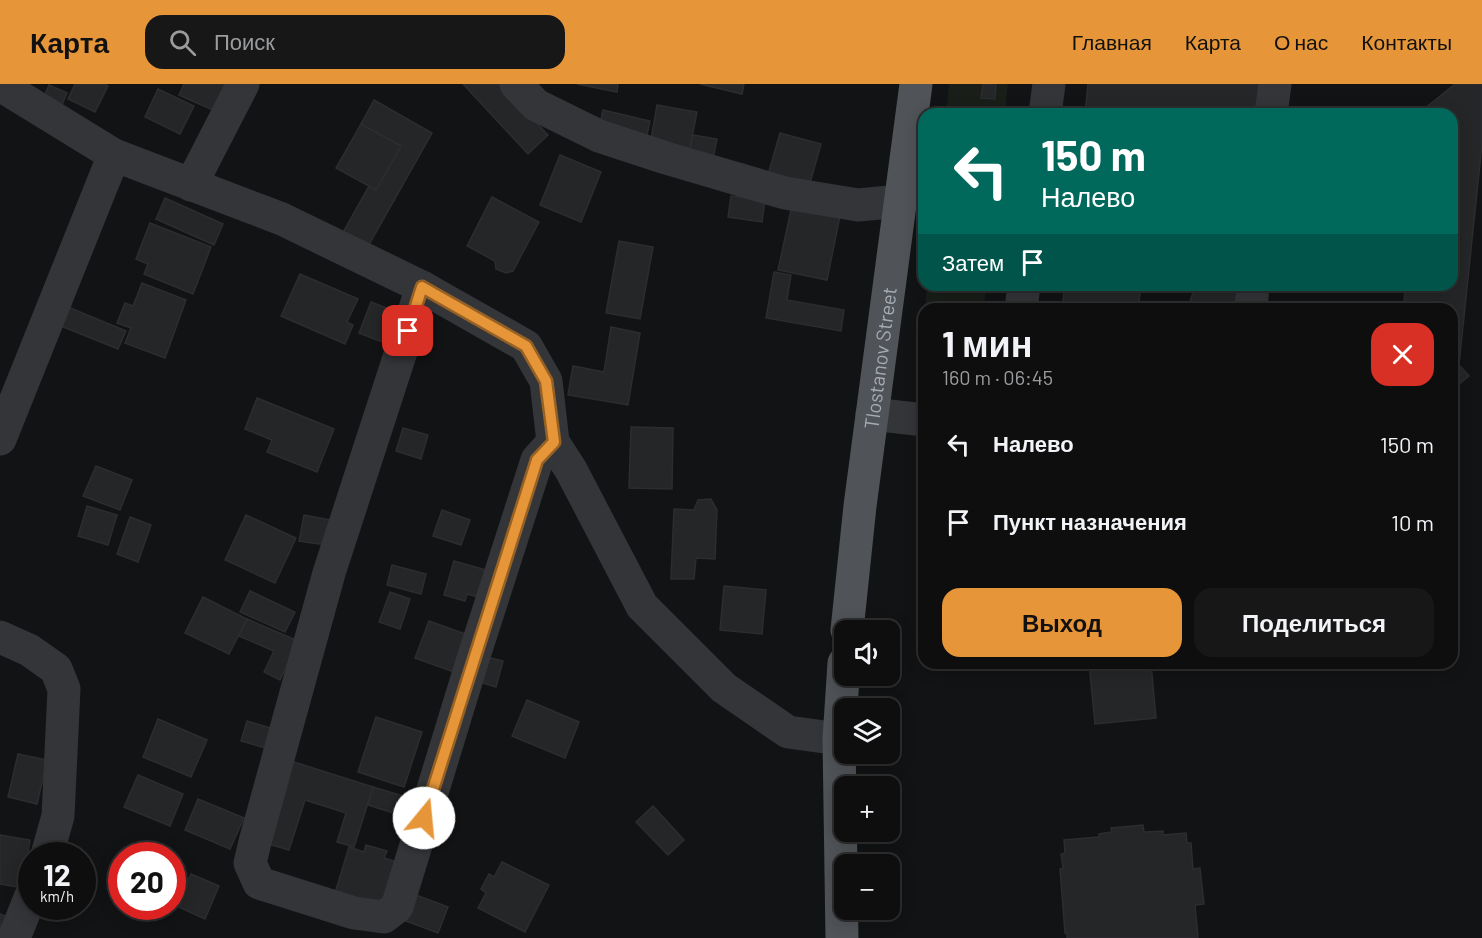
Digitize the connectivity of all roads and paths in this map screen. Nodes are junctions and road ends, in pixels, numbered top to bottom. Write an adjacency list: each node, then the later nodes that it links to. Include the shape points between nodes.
1 (243, 84): 10 (lane)
2 (516, 84): 11 (lane, via 536,105 599,136 666,158 785,193 858,206)
3 (916, 84): 11 (main road, Tlostanov Street)
4 (1049, 84): 7 (lane)
5 (1275, 84): 8 (lane)
6 (0, 85): 9 (lane)
7 (1046, 108)
8 (1272, 108)
9 (114, 155): 10 (lane); 15 (lane)
10 (191, 184): 12 (lane, via 282,219)
11 (901, 201): 13 (main road, Tlostanov Street)
12 (422, 287): 16 (lane, via 526,346 546,381); 16 (lane, via 329,573 255,842 250,863 259,883 354,913 384,917 397,908 537,460)
13 (872, 414): 14 (lane); 17 (main road, Tlostanov Street)
14 (918, 419)
15 (0, 439)
16 (554, 442): 19 (lane, via 642,606 724,688 788,732)
17 (848, 620)
18 (0, 637): 21 (lane, via 29,650 56,669 64,689 58,816)
19 (834, 738)
20 (839, 764): 24 (main road)
21 (51, 842)
22 (21, 920): 23 (lane)
23 (14, 938)
24 (842, 938)

